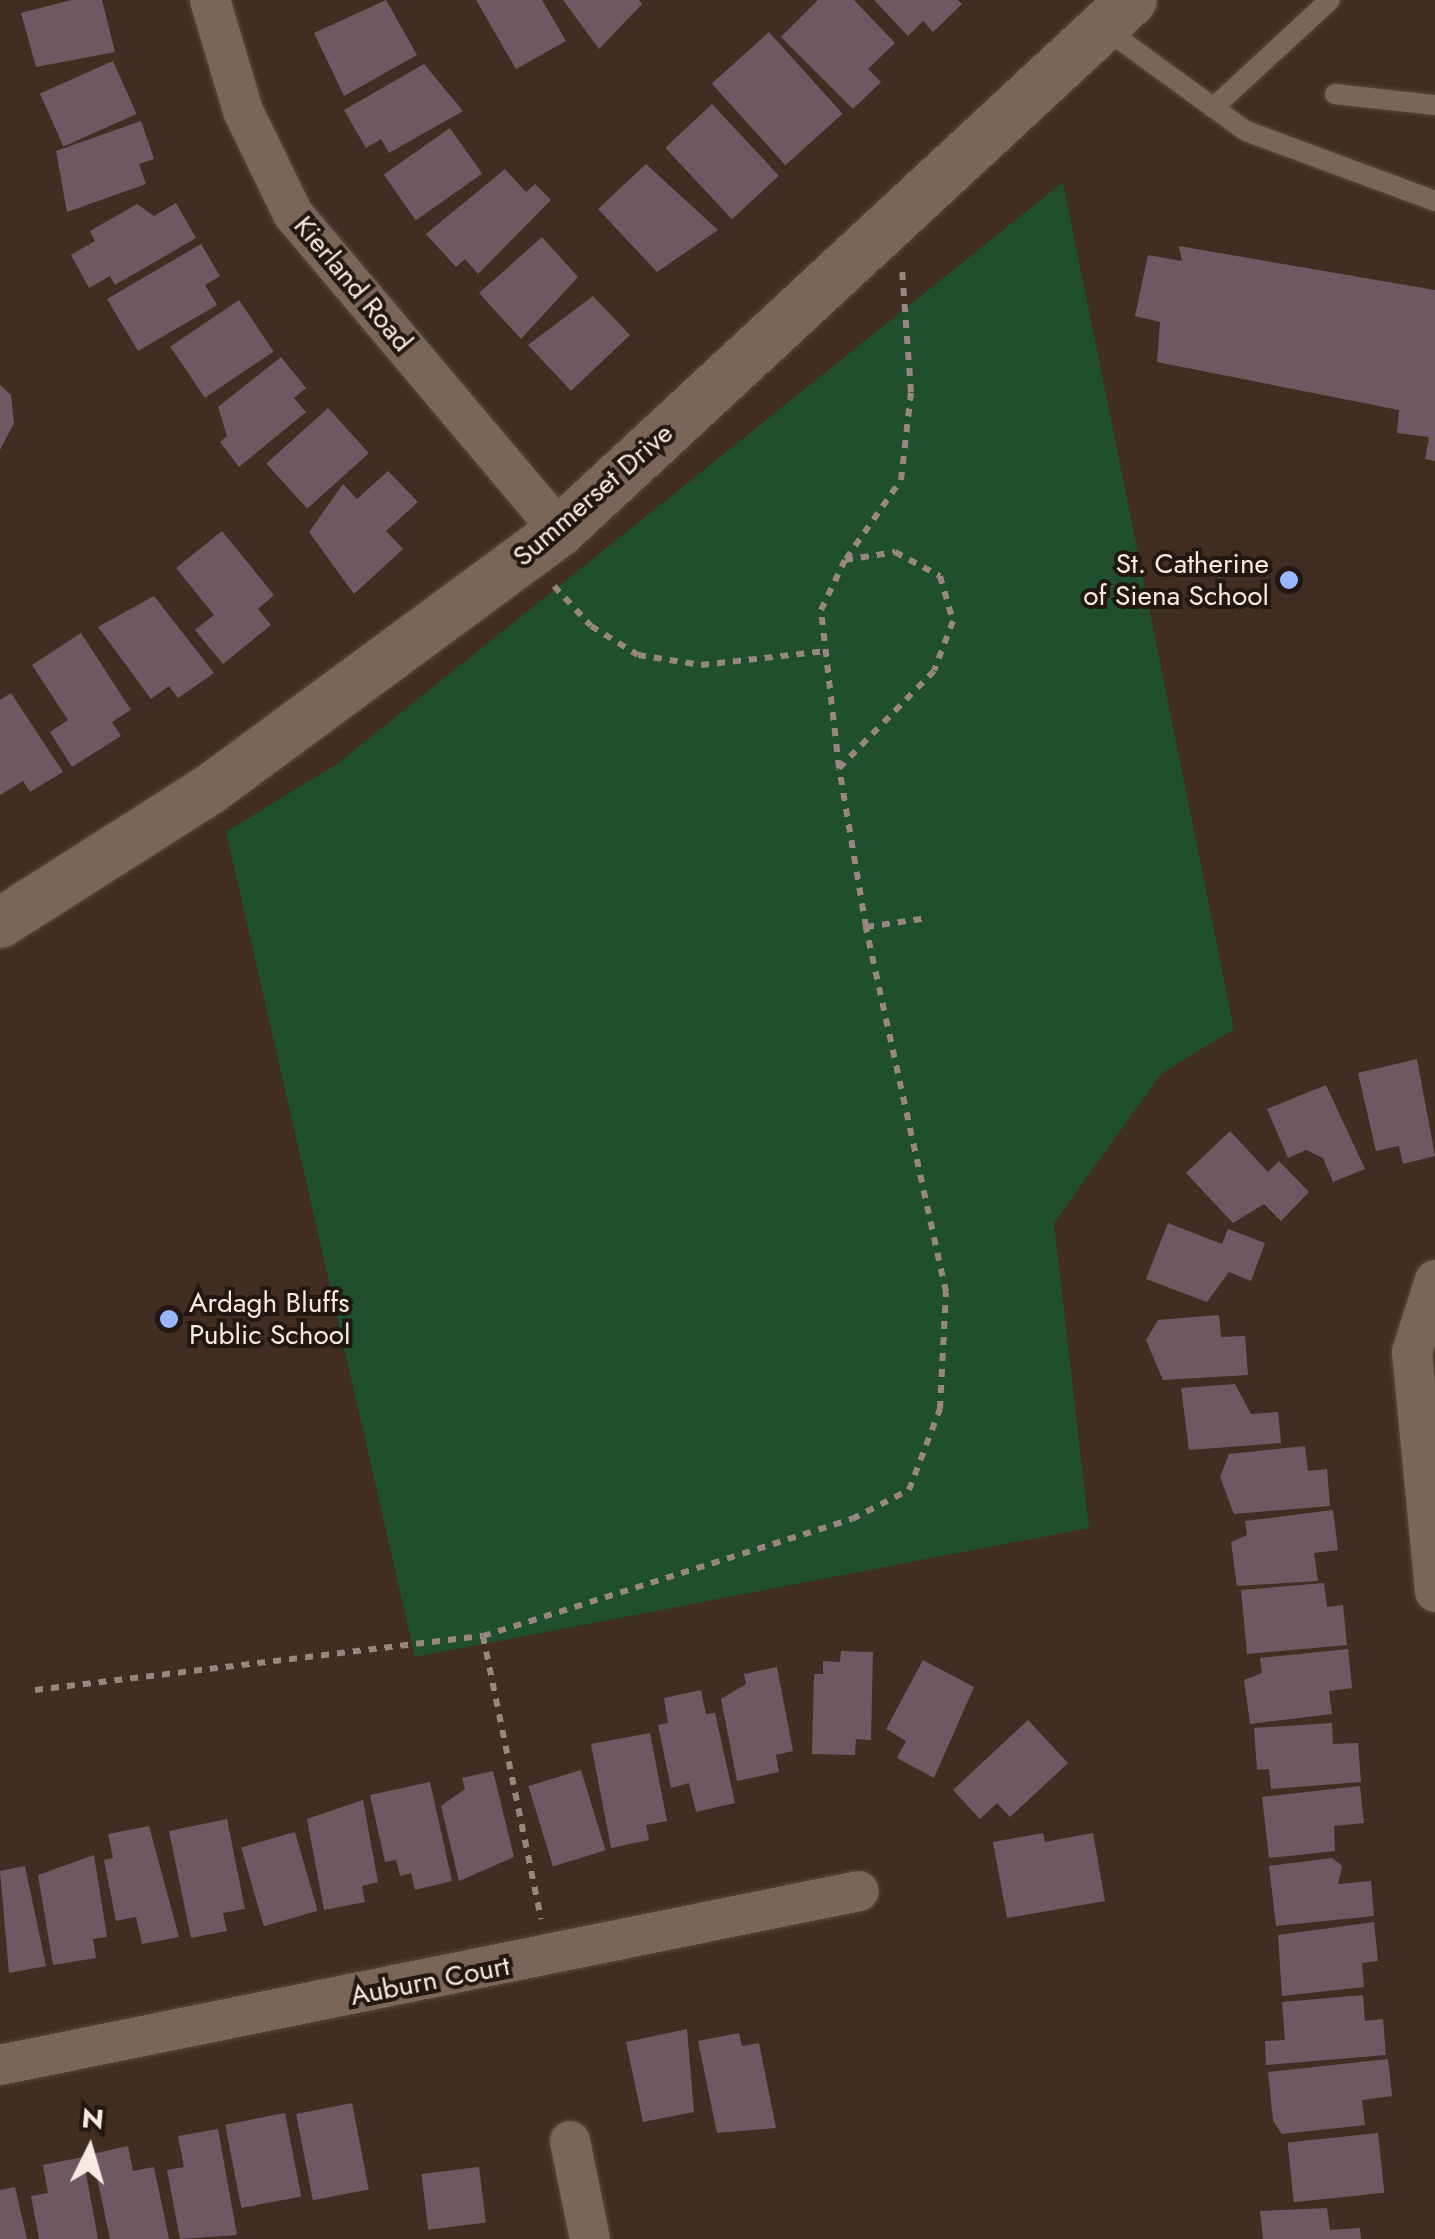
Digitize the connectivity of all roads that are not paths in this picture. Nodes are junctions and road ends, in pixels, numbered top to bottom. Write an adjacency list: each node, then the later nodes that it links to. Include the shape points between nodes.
1 (210, 0): 8 (street, Kierland Road, via 243,111 293,214)
2 (1330, 0): 6 (lane)
3 (1117, 13): 6 (lane); 8 (street, Summerset Drive)
4 (1335, 94): 5 (lane)
5 (1435, 105)
6 (1214, 108): 7 (lane, via 1246,131)
7 (1435, 201)
8 (543, 543): 9 (street, Summerset Drive, via 209,790)
9 (0, 923)
10 (1435, 1280): 11 (street, via 1412,1352)
11 (1435, 1592)
12 (859, 1891): 13 (street, Auburn Court)
13 (0, 2065)
14 (570, 2142): 15 (street)
15 (590, 2239)

